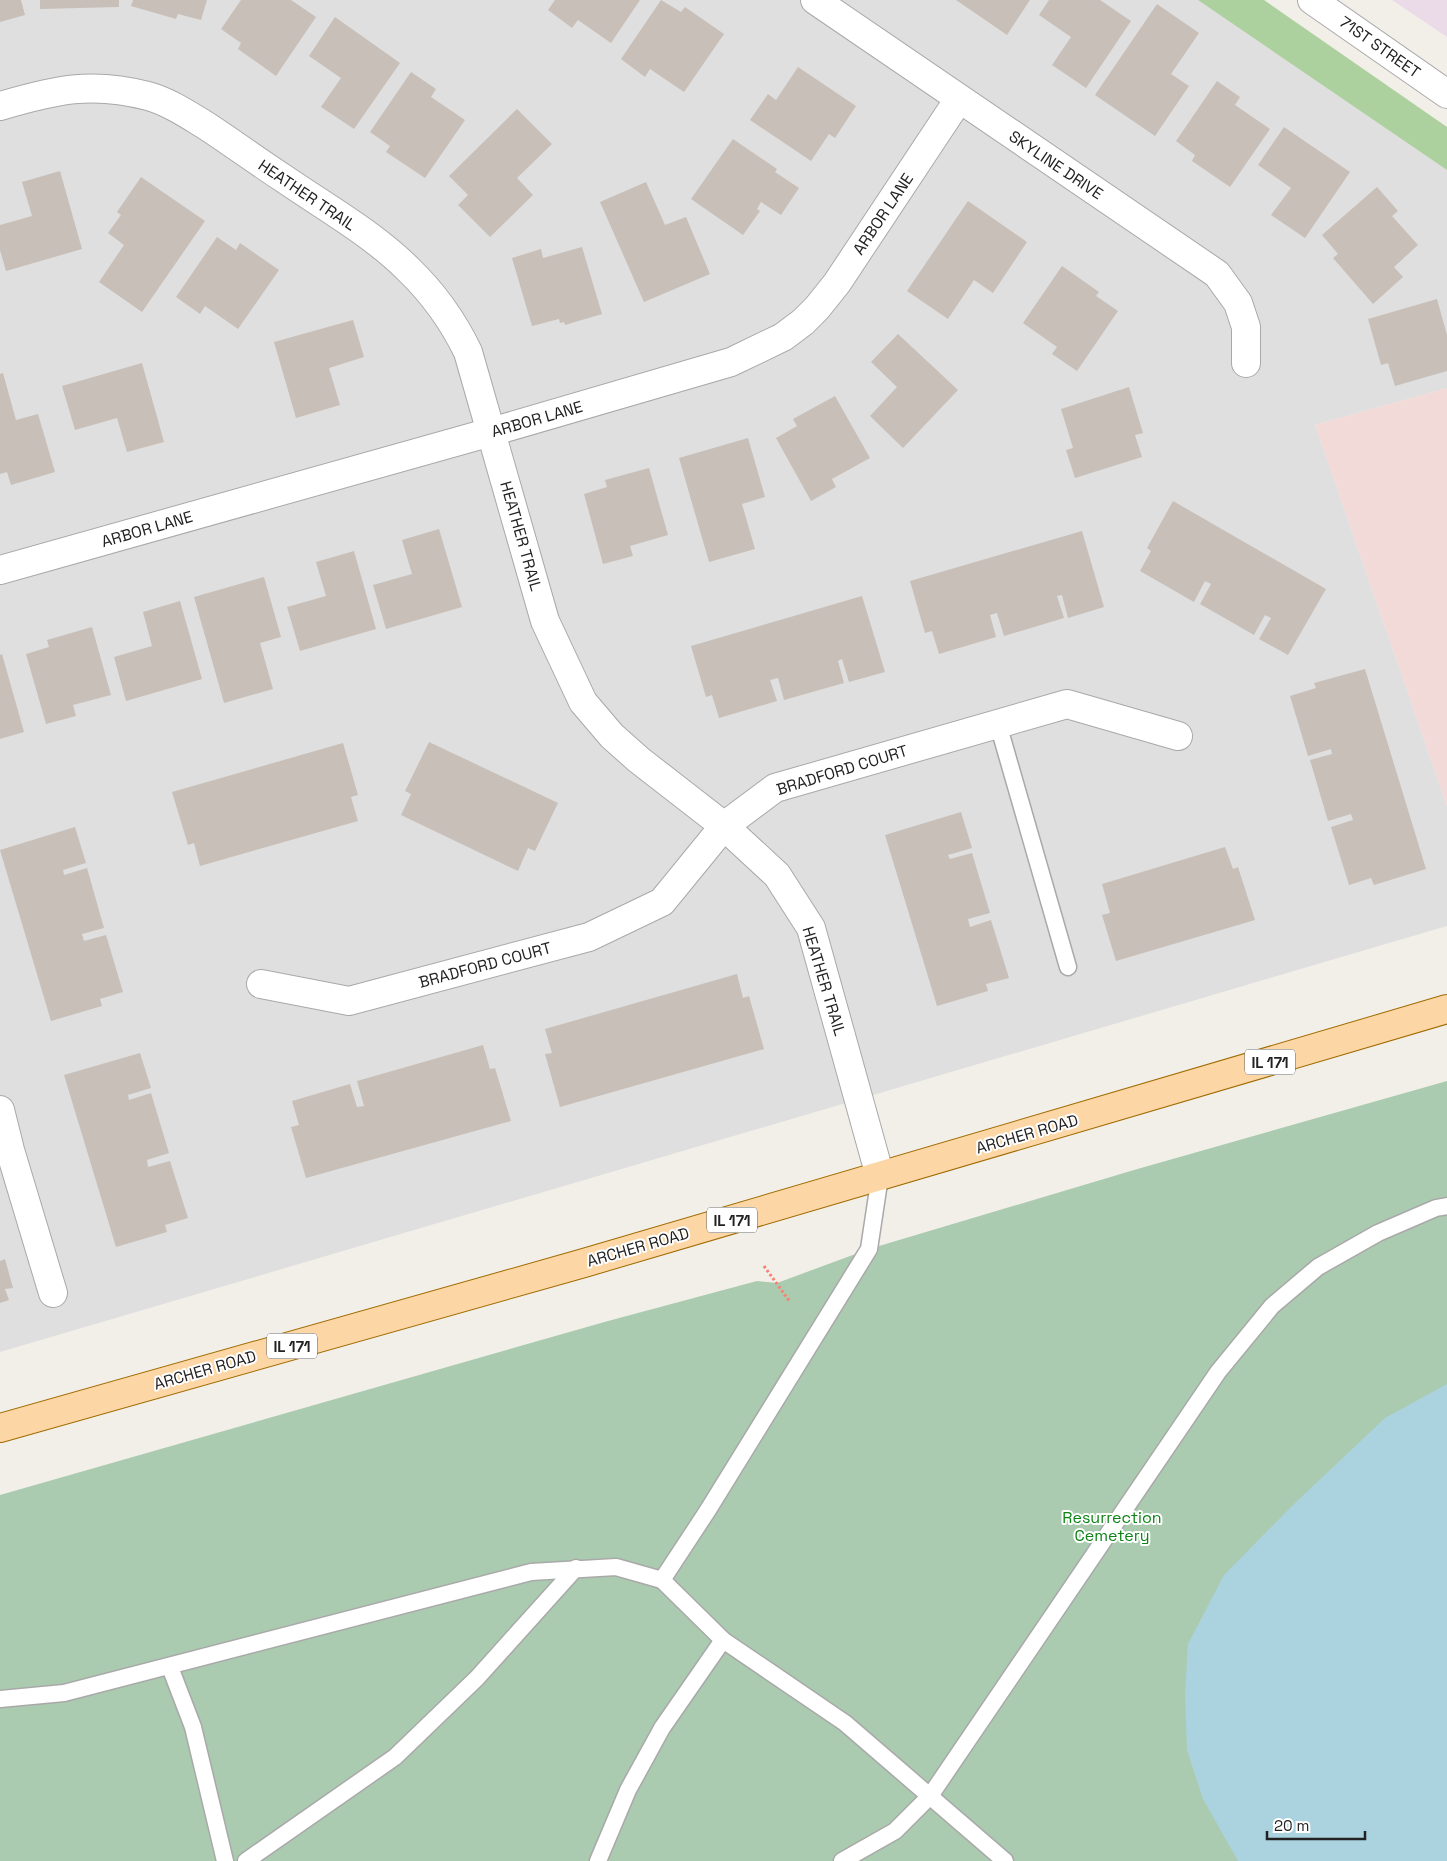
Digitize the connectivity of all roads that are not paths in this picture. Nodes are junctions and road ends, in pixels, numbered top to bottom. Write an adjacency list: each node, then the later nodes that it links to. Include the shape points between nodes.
1 (815, 0): 4 (street, SKYLINE DRIVE)
2 (1312, 0): 3 (street, 71ST STREET)
3 (1447, 94)
4 (959, 99): 6 (street, SKYLINE DRIVE, via 1217,274 1238,302 1246,327); 7 (street, ARBOR LANE, via 837,283 803,322 783,337 731,362)
5 (0, 106): 7 (street, HEATHER TRAIL, via 50,92 77,88 111,89 150,96 175,106 222,136 387,250 428,289 459,333 468,352)
6 (1246, 363)
7 (491, 432): 8 (street, ARBOR LANE); 11 (street, HEATHER TRAIL, via 545,621 583,702 612,736 639,760)
8 (0, 570)
9 (998, 724): 10 (street, BRADFORD COURT, via 1067,704); 11 (street, BRADFORD COURT, via 775,788); 12 (lane)
10 (1178, 736)
11 (724, 826): 13 (street, BRADFORD COURT, via 662,902 589,937 349,1001); 17 (street, HEATHER TRAIL, via 777,875 810,928)
12 (1068, 967)
13 (261, 984)
14 (1447, 1009): 17 (main road, ARCHER ROAD / IL 171)
15 (0, 1110): 16 (street)
16 (5, 1152): 19 (street)
17 (880, 1176): 20 (main road, ARCHER ROAD / IL 171); 22 (lane, via 869,1249)
18 (1447, 1206): 26 (lane, via 1378,1233 1318,1267 1272,1306 1218,1372)
19 (53, 1293)
20 (0, 1428)
21 (576, 1568): 22 (lane, via 616,1567); 24 (lane, via 531,1572); 28 (lane, via 478,1678 395,1756)
22 (662, 1580): 23 (lane)
23 (723, 1640): 26 (lane, via 845,1722); 29 (lane, via 662,1728 628,1790)
24 (170, 1667): 25 (lane, via 64,1694); 27 (lane, via 193,1727)
25 (0, 1699)
26 (930, 1796): 30 (lane, via 895,1831); 31 (lane)
27 (225, 1861)
28 (246, 1861)
29 (598, 1861)
30 (842, 1861)
31 (1005, 1861)

